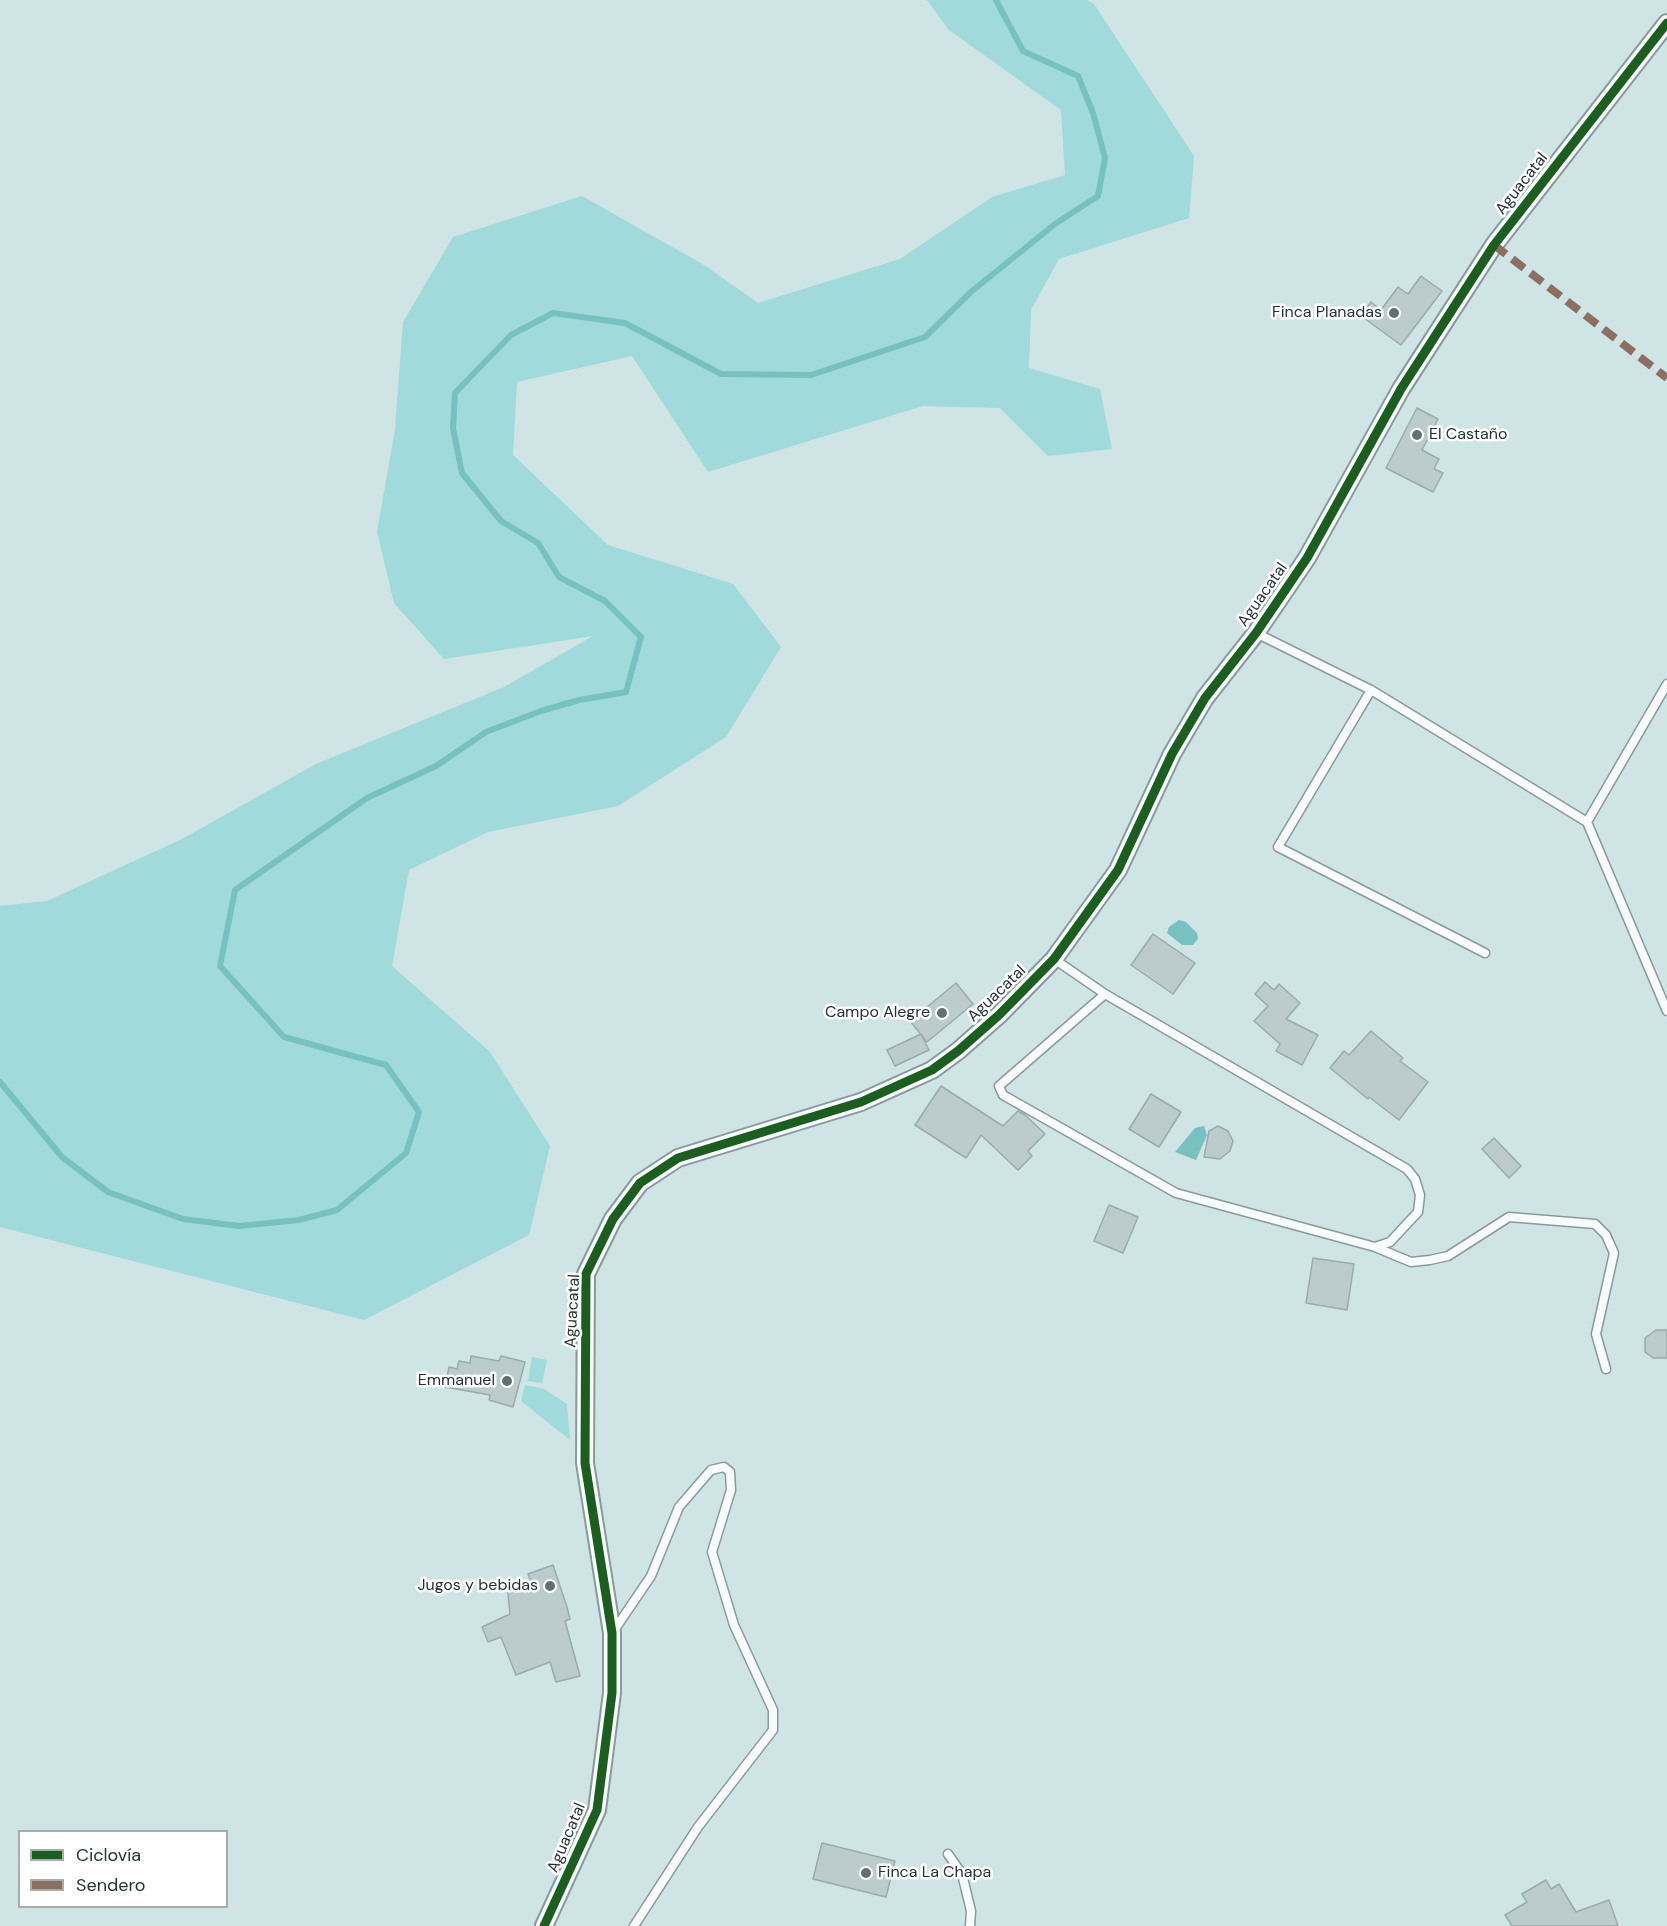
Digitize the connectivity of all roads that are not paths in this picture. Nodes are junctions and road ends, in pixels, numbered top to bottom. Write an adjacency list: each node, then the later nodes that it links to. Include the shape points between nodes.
1 (1667, 23): 2 (street, Aguacatal, via 1494,245 1401,388 1307,558)
2 (1256, 633): 4 (lane); 7 (street, Aguacatal, via 1205,698 1172,754 1118,870)
3 (1667, 684): 5 (lane)
4 (1371, 690): 5 (lane); 6 (lane, via 1278,847)
5 (1587, 822): 9 (lane)
6 (1485, 953)
7 (1054, 959): 8 (lane); 12 (street, Aguacatal, via 999,1015 932,1070 861,1102 678,1158 640,1183 613,1219 586,1274 585,1463)
8 (1105, 994): 10 (lane, via 1407,1169 1416,1179 1420,1195 1418,1212 1390,1242); 10 (lane, via 999,1086 1004,1095 1176,1193)
9 (1667, 1011)
10 (1375, 1247): 11 (lane, via 1411,1262 1448,1256 1509,1217 1595,1224 1606,1235 1614,1253 1596,1334)
11 (1606, 1369)
12 (612, 1633): 14 (street, Aguacatal, via 612,1693 597,1810); 15 (lane, via 651,1575 679,1507 711,1470 724,1467 730,1472 731,1490 712,1552 734,1625 773,1710 773,1730 698,1827)
13 (948, 1854): 16 (lane, via 962,1874 971,1911)
14 (544, 1926)
15 (634, 1926)
16 (970, 1926)

